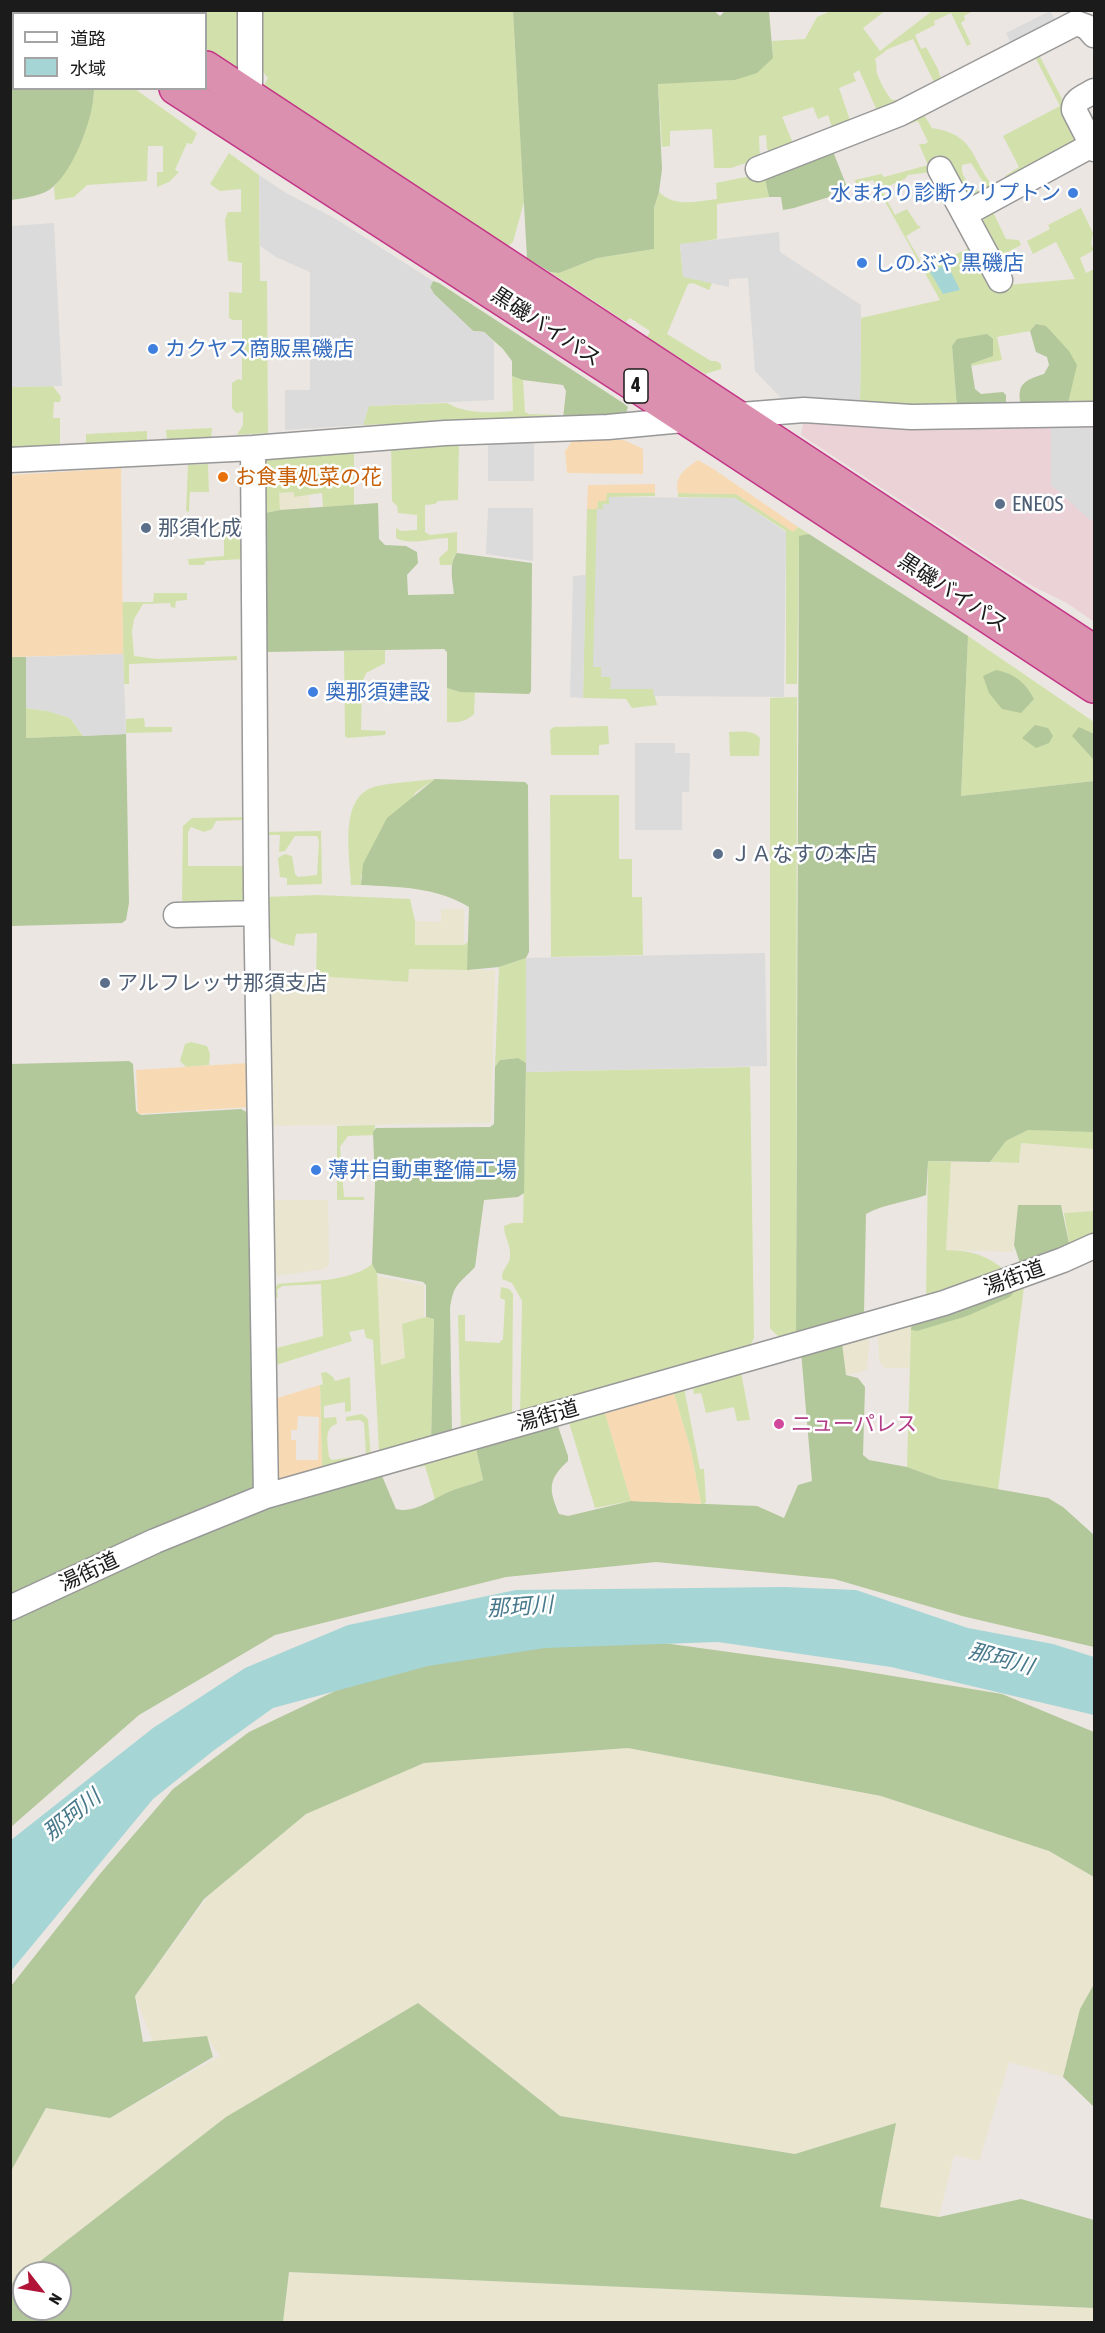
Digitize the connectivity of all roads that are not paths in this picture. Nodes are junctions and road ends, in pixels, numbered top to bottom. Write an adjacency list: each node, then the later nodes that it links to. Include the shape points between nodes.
1 (250, 10): 6 (street, via 250,84)
2 (1095, 35): 8 (street, via 1076,23 899,114)
3 (207, 69): 6 (highway, 黒磯バイパス / 4)
4 (180, 90): 14 (highway, 黒磯バイパス / 4)
5 (1095, 91): 7 (street, via 1074,106)
6 (244, 93): 13 (highway, 黒磯バイパス / 4)
7 (1094, 147): 10 (street)
8 (758, 169)
9 (940, 169): 10 (street)
10 (965, 214): 11 (street)
11 (1000, 280)
12 (1095, 414): 13 (street, via 911,417 804,410)
13 (733, 415): 14 (street); 17 (highway, 黒磯バイパス / 4)
14 (688, 419): 15 (street); 18 (highway, 黒磯バイパス / 4)
15 (252, 448): 16 (street); 19 (street)
16 (10, 460)
17 (1095, 652)
18 (1095, 686)
19 (256, 913): 20 (street); 22 (street)
20 (176, 915)
21 (1095, 1246): 22 (street, 湯街道, via 944,1303)
22 (266, 1496): 23 (street, 湯街道, via 155,1541)
23 (10, 1608)

